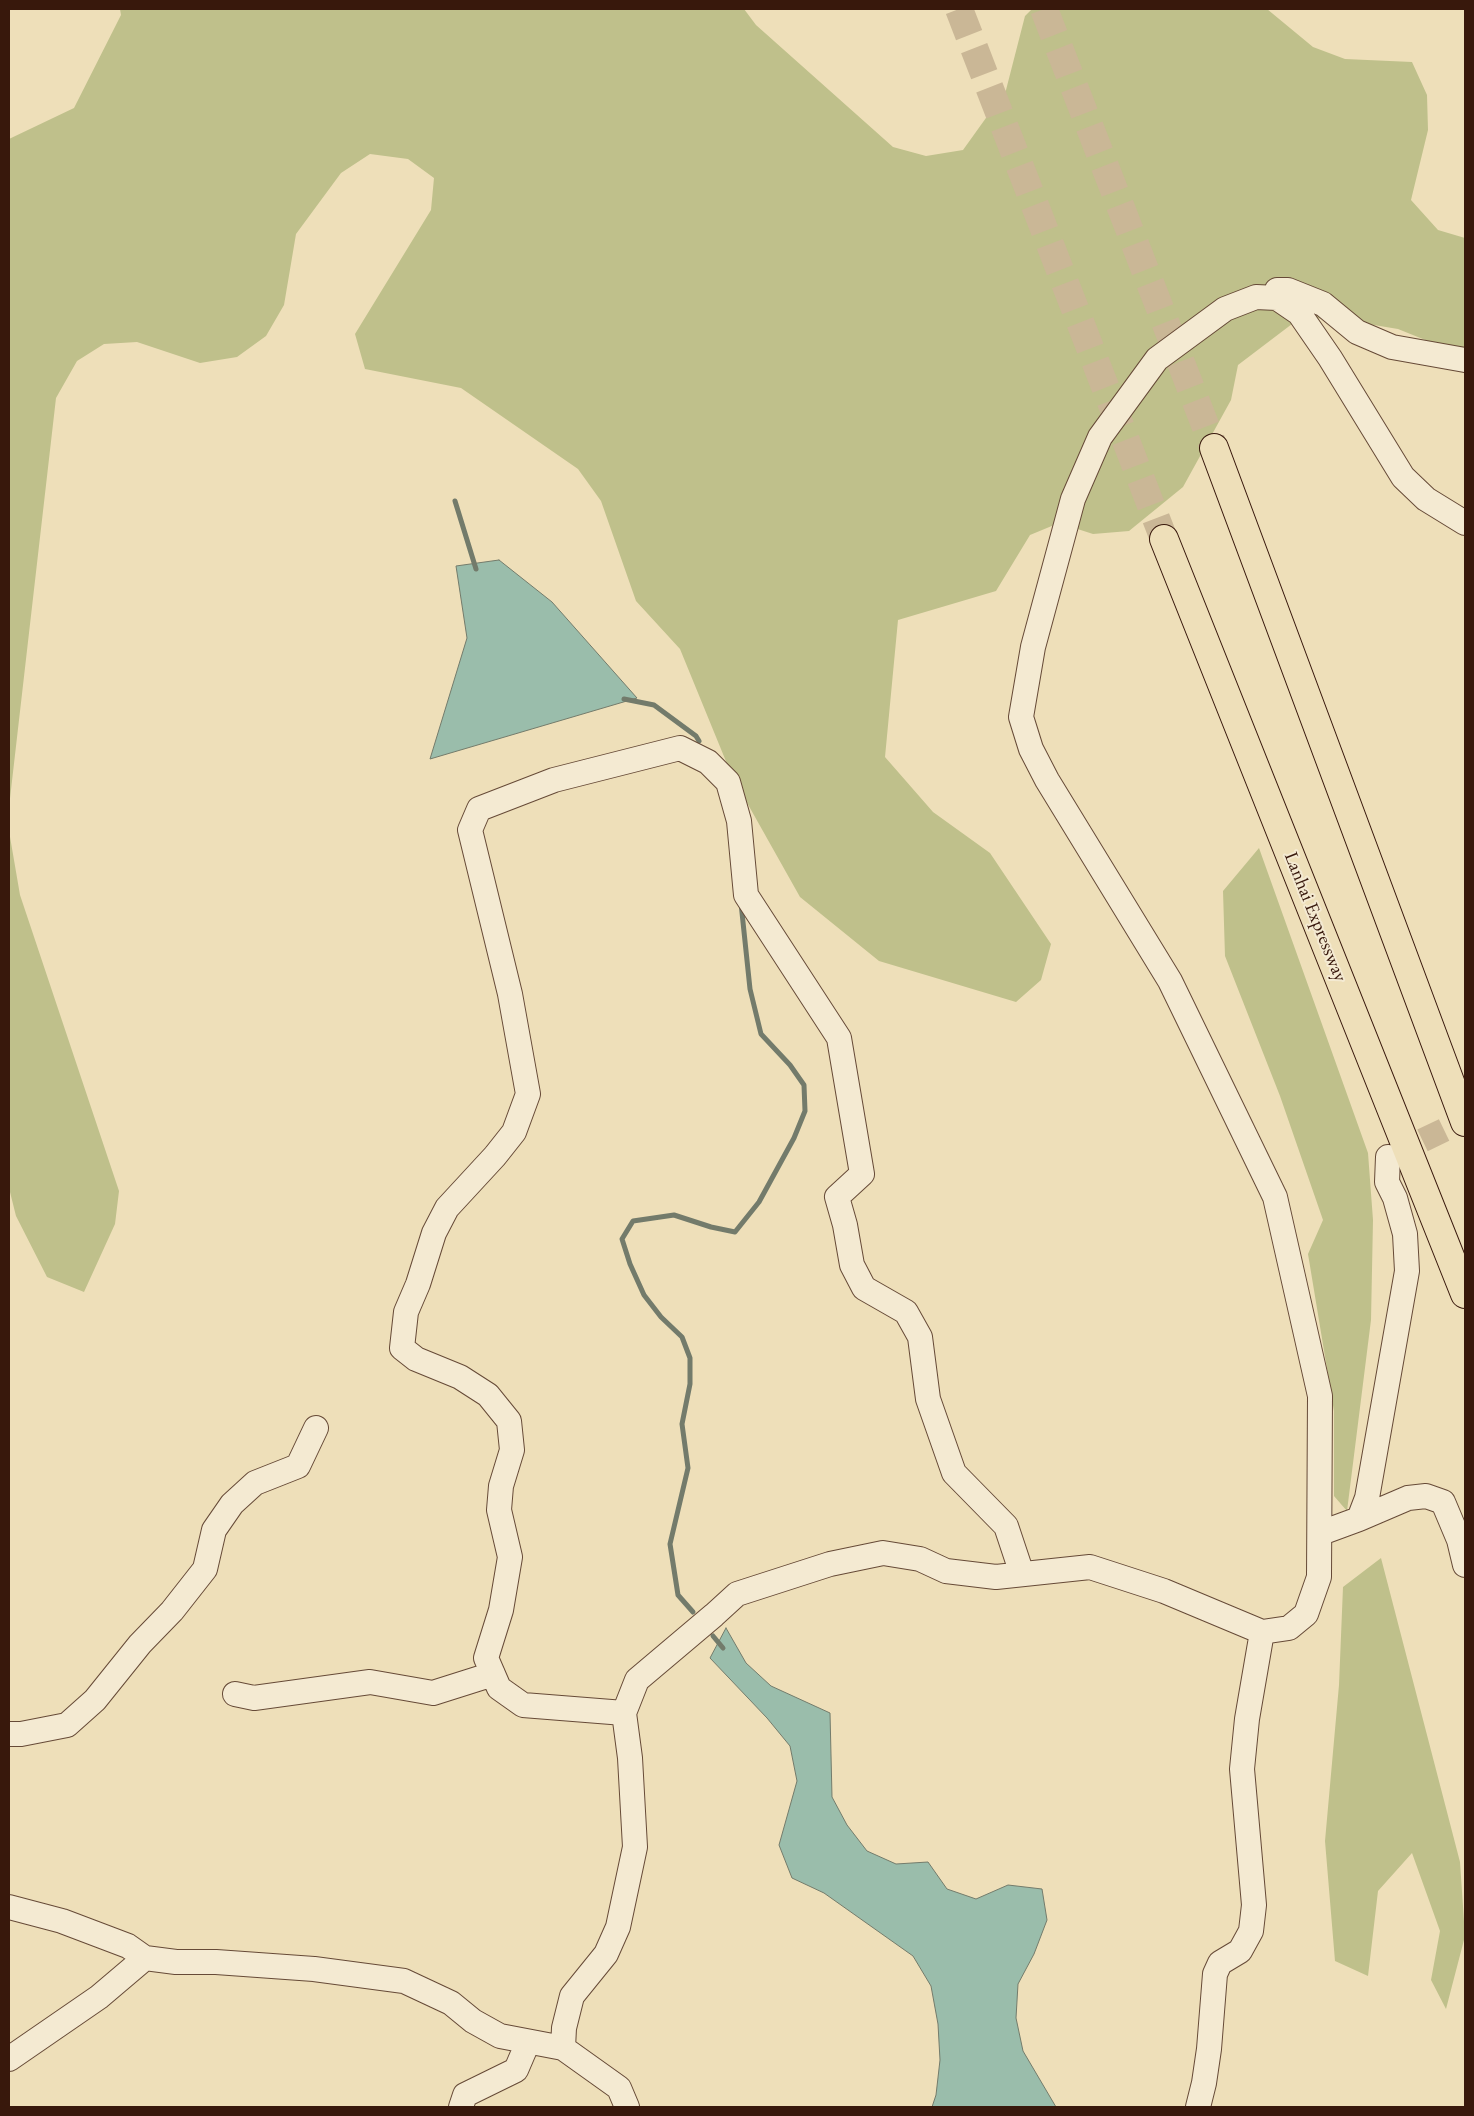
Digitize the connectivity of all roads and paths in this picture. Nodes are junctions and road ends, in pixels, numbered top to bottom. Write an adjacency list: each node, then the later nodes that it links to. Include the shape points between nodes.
1 (1256, 297): 2 (street, via 1269,290 1288,290 1323,304 1358,332 1392,347); 4 (street, via 1277,298 1299,312 1403,477 1426,499); 11 (street, via 1225,309 1157,359 1100,438 1072,499 1033,647 1021,717 1031,749 1047,780 1170,981 1274,1197 1320,1396)
2 (1465, 360)
3 (1214, 448): 6 (highway)
4 (1465, 523)
5 (1164, 539): 8 (highway, Lanhai Expressway)
6 (1465, 1122)
7 (1388, 1157): 10 (street, via 1387,1182 1405,1234 1407,1271 1367,1498)
8 (1465, 1294)
9 (316, 1428): 18 (street, via 298,1466 255,1483 232,1504 214,1530 205,1569 95,1700 67,1725)
10 (1359, 1519): 11 (street); 12 (street, via 1408,1498 1426,1496 1443,1502 1459,1540)
11 (1320, 1533): 14 (street, via 1319,1577 1306,1614 1289,1628)
12 (1465, 1565)
13 (1022, 1574): 14 (street, via 1090,1568 1164,1591); 15 (street, via 1006,1526 954,1473 928,1399 920,1337 906,1312 864,1288 852,1265 837,1197 862,1174 839,1038 746,895 739,822 728,782 708,762 680,748 554,780 479,809 470,830 510,994 528,1094 514,1132 447,1208 434,1233 406,1312 402,1348 416,1359 460,1377 488,1395 509,1422 512,1450 501,1486 498,1510 510,1557 501,1610 486,1658); 17 (street, via 996,1577 946,1571 920,1560 883,1554 830,1564 737,1594 637,1680)
14 (1262, 1632): 26 (street, via 1242,1769 1254,1905 1251,1931 1240,1951 1220,1963 1215,1974 1209,2049)
15 (493, 1674): 16 (street, via 433,1693 370,1682 254,1698); 17 (street, via 499,1688 523,1705)
16 (235, 1694)
17 (624, 1713): 22 (street, via 635,1847 618,1926 606,1954 572,1996)
18 (9, 1734)
19 (9, 1907): 20 (street, via 62,1921 128,1946)
20 (145, 1958): 21 (street, via 314,1970 404,1982 450,2003 472,2021 500,2036); 23 (street, via 99,1997)
21 (528, 2042): 22 (street); 24 (street, via 516,2070 465,2095)
22 (563, 2048): 25 (street, via 619,2088)
23 (9, 2059)
24 (461, 2107)
25 (627, 2107)
26 (1198, 2107)

